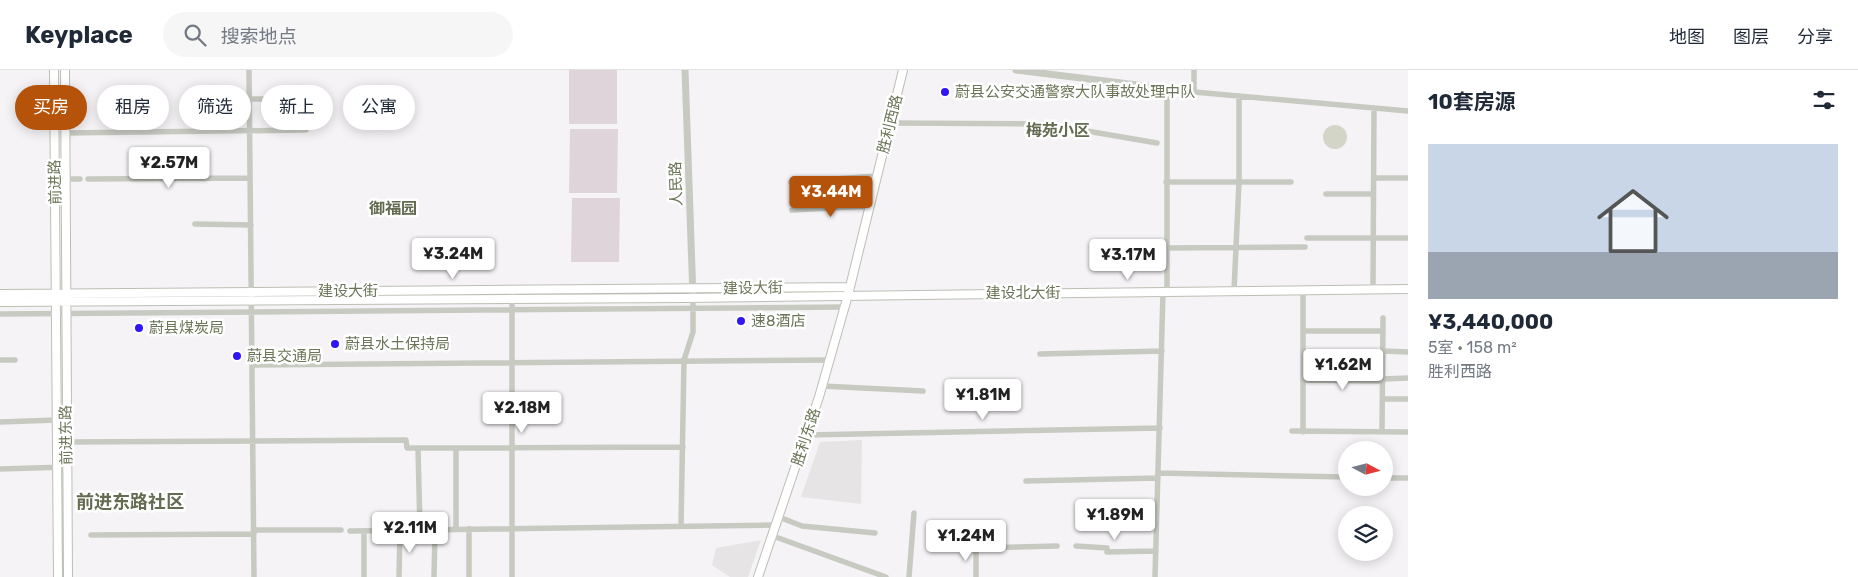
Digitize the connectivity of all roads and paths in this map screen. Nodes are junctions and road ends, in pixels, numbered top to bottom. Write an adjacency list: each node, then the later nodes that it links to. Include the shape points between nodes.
1 (54, 70): 24 (main road, 前进路)
2 (65, 70): 17 (main road, 前进路)
3 (249, 70): 8 (street)
4 (685, 70): 43 (street, 人民路)
5 (903, 70): 14 (main road, 胜利西路)
6 (1016, 70): 9 (street)
7 (1194, 70): 10 (street)
8 (249, 85)
9 (1167, 89): 10 (street); 28 (street)
10 (1194, 92): 11 (street)
11 (1239, 96): 12 (street); 29 (street)
12 (1374, 108): 13 (street); 22 (street)
13 (1408, 111)
14 (890, 123): 18 (street, via 1046,124); 19 (main road, 胜利西路)
15 (306, 130): 16 (street)
16 (250, 131): 17 (street); 21 (street)
17 (65, 132): 25 (main road, 前进路)
18 (1158, 143)
19 (877, 176): 27 (street); 33 (main road, 胜利西路)
20 (88, 178): 21 (street)
21 (250, 178): 36 (street)
22 (1374, 178): 23 (street); 32 (street)
23 (1408, 178)
24 (55, 179): 25 (street); 53 (main road, 前进路)
25 (65, 179): 26 (street); 53 (main road, 前进路)
26 (80, 179)
27 (791, 182)
28 (1166, 182): 29 (street); 41 (street)
29 (1239, 182): 30 (street); 42 (street)
30 (1291, 182)
31 (1326, 194): 32 (street)
32 (1374, 194): 38 (street)
33 (870, 206): 34 (street); 47 (main road, 胜利西路)
34 (792, 210)
35 (195, 224): 36 (street)
36 (251, 225): 51 (street)
37 (1307, 238): 38 (street)
38 (1373, 238): 39 (street); 44 (street)
39 (1408, 238)
40 (1306, 247): 42 (street)
41 (1166, 248): 42 (street); 49 (street)
42 (1237, 248): 48 (street)
43 (693, 289): 47 (main road, 建设大街); 52 (main road, 建设大街); 54 (street, 人民路)
44 (1372, 289): 45 (main road, 建设北大街); 46 (main road, 建设北大街)
45 (1408, 289)
46 (1303, 290): 48 (main road, 建设北大街); 63 (street)
47 (849, 291): 49 (main road, 建设北大街); 54 (main road, 建设大街); 56 (main road, 胜利东路)
48 (1234, 291): 49 (main road, 建设北大街)
49 (1165, 292): 65 (street)
50 (0, 294): 53 (main road)
51 (251, 295): 52 (main road, 建设大街); 53 (main road, 建设大街); 59 (street)
52 (512, 295): 54 (main road, 建设大街); 58 (street)
53 (61, 297): 55 (main road); 60 (main road, 前进东路)
54 (693, 298): 57 (street)
55 (0, 302)
56 (845, 307): 57 (street); 72 (main road, 胜利东路)
57 (693, 308): 58 (street); 71 (street, via 693,332)
58 (513, 309): 59 (street); 73 (street)
59 (251, 311): 60 (street); 74 (street)
60 (61, 313): 61 (street); 82 (main road, 前进东路); 91 (main road, 前进东路)
61 (0, 314)
62 (1383, 318): 64 (street)
63 (1303, 331): 64 (street); 76 (street)
64 (1383, 331): 66 (street)
65 (1162, 351): 68 (street); 84 (street)
66 (1383, 351): 67 (street); 77 (street)
67 (1408, 352)
68 (1040, 354)
69 (0, 360): 70 (street)
70 (15, 360)
71 (684, 360): 72 (street); 73 (street); 92 (street)
72 (830, 360): 78 (main road, 胜利东路)
73 (512, 363): 74 (street); 95 (street)
74 (252, 365): 90 (street)
75 (1408, 378): 77 (street)
76 (1303, 380): 77 (street); 86 (street)
77 (1383, 380): 80 (street)
78 (822, 386): 79 (street); 89 (main road, 胜利东路)
79 (923, 391)
80 (1383, 399): 81 (street); 87 (street)
81 (1408, 399)
82 (57, 420): 83 (street); 97 (main road, 前进东路)
83 (0, 422)
84 (1160, 428): 89 (street); 99 (street)
85 (1292, 431): 86 (street)
86 (1303, 432): 87 (street)
87 (1382, 432): 88 (street)
88 (1408, 432)
89 (807, 435): 105 (main road, 胜利东路)
90 (253, 441): 91 (street); 93 (street, via 406,440 407,448); 116 (street)
91 (66, 442): 96 (main road, 前进东路)
92 (682, 447): 95 (street); 106 (street)
93 (418, 448): 94 (street); 113 (street)
94 (456, 448): 95 (street); 107 (street)
95 (512, 448): 109 (street)
96 (67, 467): 97 (street); 124 (main road, 前进东路)
97 (58, 468): 98 (street); 123 (main road, 前进东路)
98 (0, 469)
99 (1158, 476): 100 (street); 103 (street); 122 (street)
100 (1338, 477)
101 (1393, 478): 102 (street)
102 (1408, 478)
103 (1026, 481)
104 (914, 513): 133 (street)
105 (778, 521): 106 (street); 117 (street); 119 (main road, 胜利东路)
106 (681, 526): 109 (street)
107 (456, 529): 108 (street); 114 (street)
108 (469, 529): 109 (street); 129 (street)
109 (512, 529): 130 (street)
110 (341, 530): 116 (street)
111 (364, 530): 112 (street); 115 (street); 126 (street)
112 (400, 530): 113 (street); 127 (street)
113 (420, 530): 114 (street)
114 (435, 530): 128 (street)
115 (350, 531)
116 (254, 532): 118 (street); 125 (street)
117 (875, 533)
118 (91, 535)
119 (773, 536): 131 (main road, 胜利东路); 132 (street)
120 (1057, 546): 134 (street, via 976,548)
121 (1076, 546): 122 (street, via 1107,548 1107,552)
122 (1156, 551): 135 (street)
123 (58, 577)
124 (68, 577)
125 (254, 577)
126 (364, 577)
127 (400, 577)
128 (434, 577)
129 (469, 577)
130 (512, 577)
131 (758, 577)
132 (886, 577)
133 (909, 577)
134 (976, 577)
135 (1155, 577)

